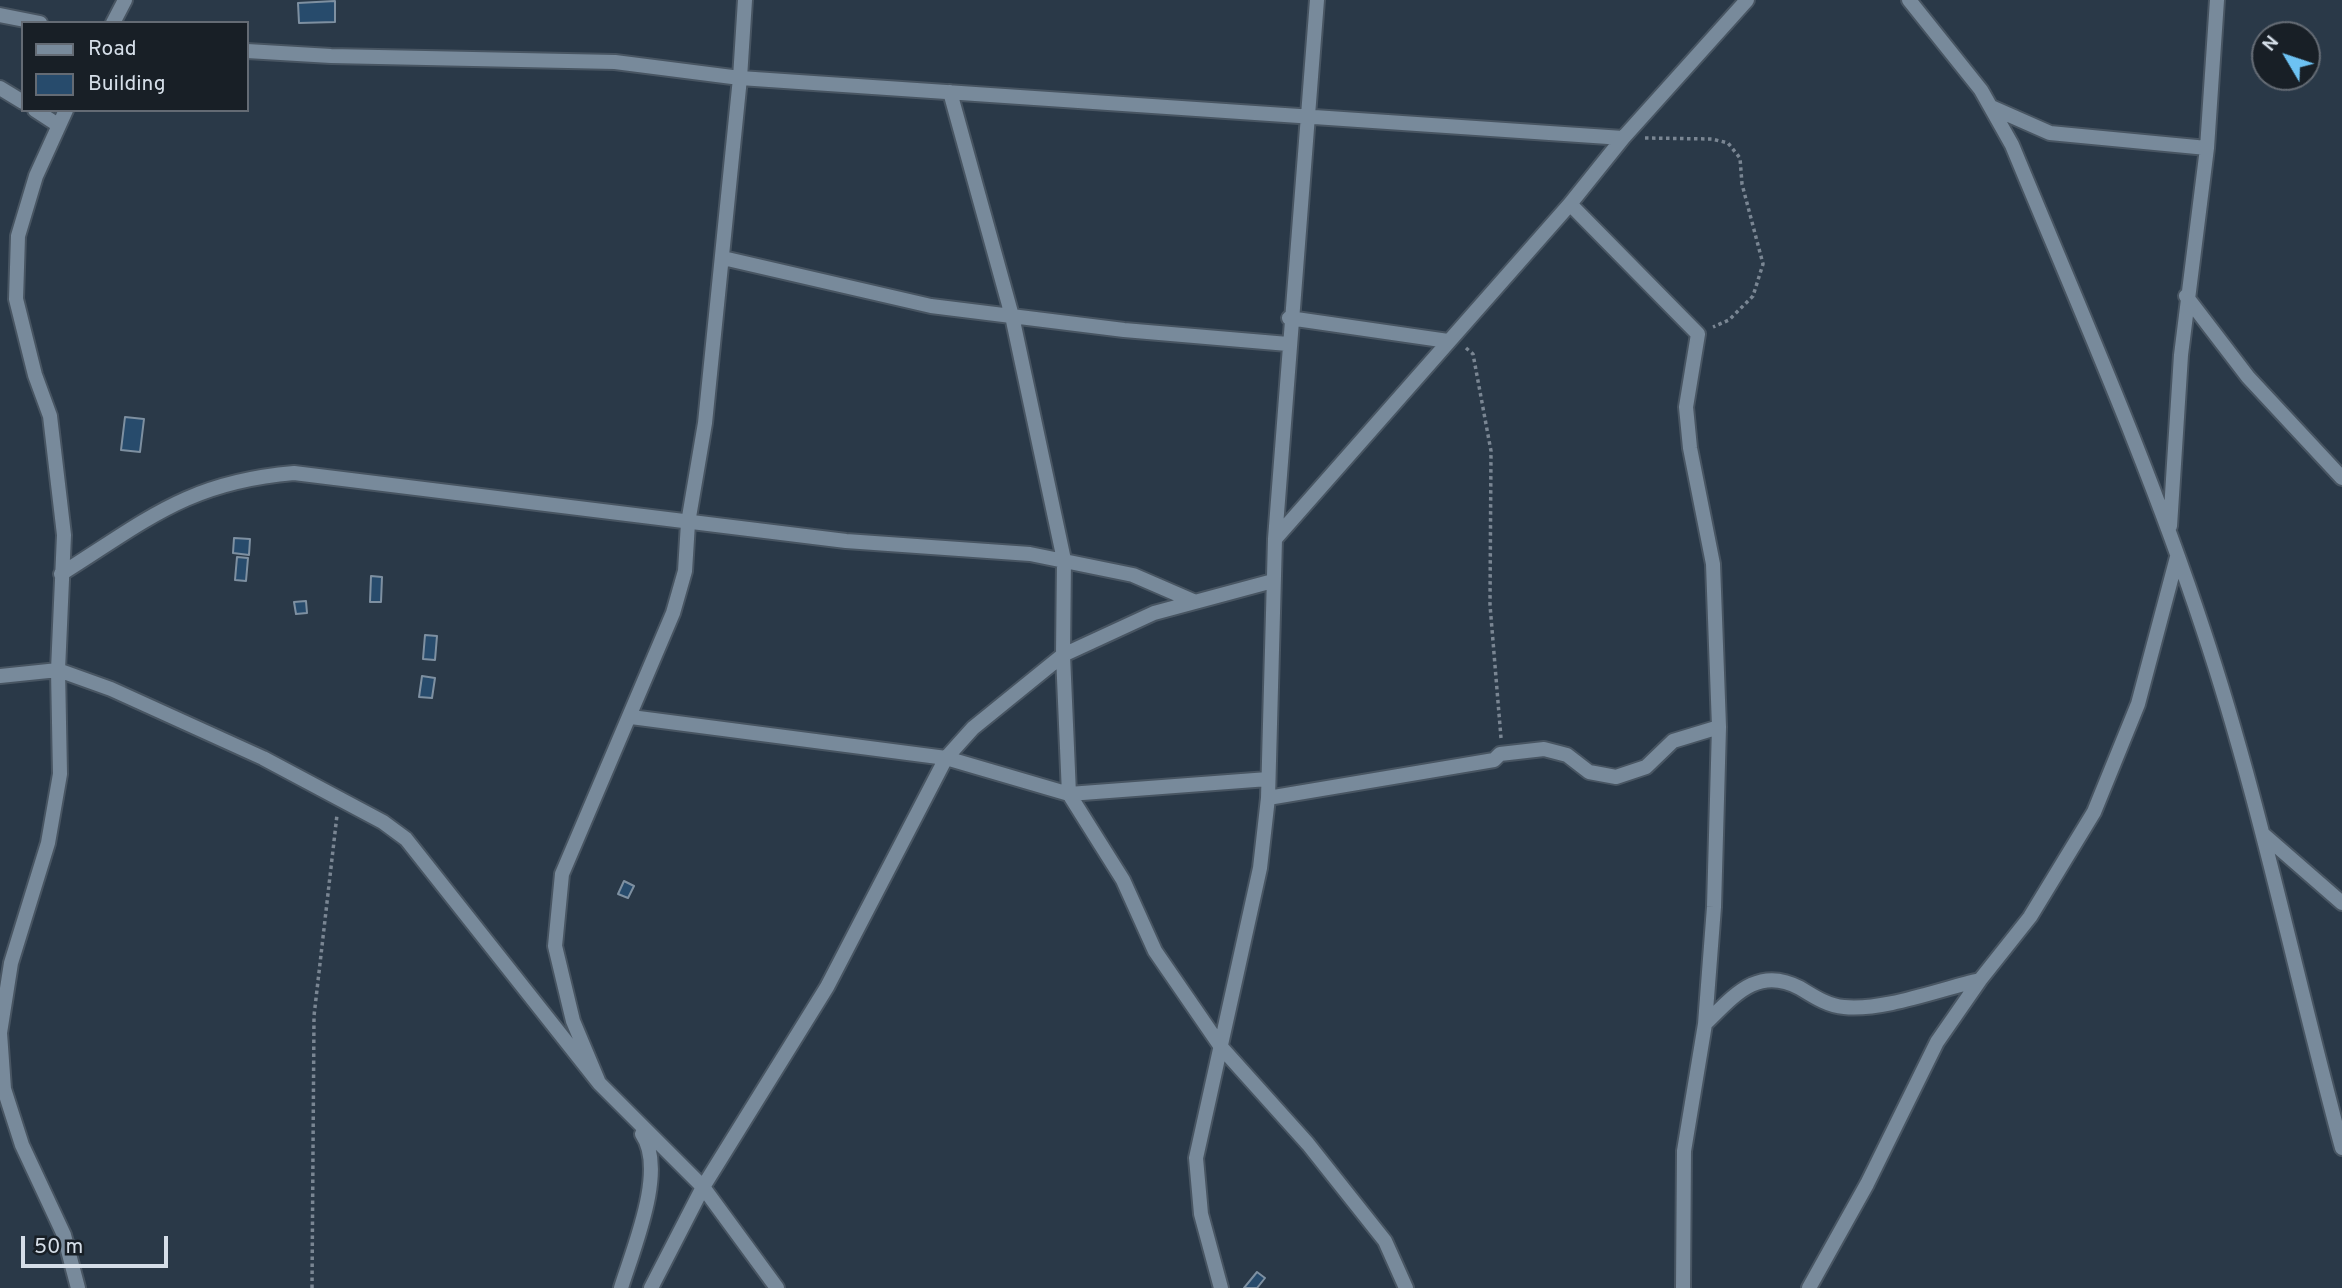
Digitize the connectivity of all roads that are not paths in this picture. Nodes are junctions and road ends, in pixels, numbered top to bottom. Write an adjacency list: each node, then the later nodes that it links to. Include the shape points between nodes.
1 (125, 0): 9 (street)
2 (746, 0): 11 (street)
3 (1317, 0): 18 (street)
4 (1747, 0): 20 (street)
5 (1909, 0): 15 (street)
6 (2217, 0): 21 (street)
7 (0, 15): 8 (street)
8 (30, 21)
9 (114, 21)
10 (248, 51): 11 (street, via 615,62)
11 (740, 78): 13 (street); 23 (street)
12 (0, 88): 14 (street)
13 (950, 92): 18 (street); 25 (street)
14 (21, 101)
15 (1990, 106): 21 (street, via 2050,133); 31 (street, via 2012,145)
16 (38, 112): 19 (street)
17 (65, 112): 19 (street)
18 (1306, 114): 20 (street); 26 (street)
19 (58, 125): 35 (street, via 18,236 16,299 50,416 64,535)
20 (1623, 138): 22 (street)
21 (2207, 148): 24 (street)
22 (1570, 204): 27 (street); 42 (street, via 1698,334 1686,407 1713,564)
23 (723, 258): 25 (street, via 930,306); 30 (street, via 705,423)
24 (2186, 296): 29 (street, via 2248,377); 31 (street)
25 (1012, 316): 28 (street); 34 (street)
26 (1289, 318): 27 (street); 28 (street)
27 (1448, 341): 32 (street)
28 (1287, 344): 32 (street)
29 (2342, 478)
30 (688, 523): 34 (street); 35 (street, via 294,473 234,481 184,498); 41 (street, via 685,571 673,613)
31 (2170, 531): 33 (street)
32 (1275, 539): 36 (street)
33 (2177, 557): 47 (street); 49 (street, via 2138,704 2094,812 2030,917)
34 (1064, 560): 37 (street, via 1133,575); 38 (street)
35 (61, 574): 39 (street)
36 (1273, 581): 37 (street); 44 (street)
37 (1193, 601): 38 (street, via 1154,613)
38 (1063, 655): 43 (street, via 973,728); 45 (street)
39 (58, 670): 40 (street); 51 (street, via 60,774 48,843 11,963); 53 (street, via 171,714 339,797 406,839)
40 (0, 676)
41 (631, 717): 43 (street); 53 (street, via 562,874 556,934 573,1021)
42 (1718, 727): 46 (street, via 1673,741 1646,767 1616,777 1589,772 1567,755 1544,749); 50 (street, via 1714,906)
43 (946, 758): 45 (street); 56 (street, via 827,986)
44 (1268, 779): 45 (street); 46 (street)
45 (1069, 794): 52 (street, via 1123,880 1155,951)
46 (1268, 798): 52 (street, via 1260,869)
47 (2264, 835): 48 (street); 55 (street)
48 (2342, 903)
49 (1980, 980): 50 (street, via 1876,1005 1843,1007 1794,985 1758,980 1741,989); 64 (street, via 1937,1042)
50 (1705, 1024): 63 (street, via 1684,1151)
51 (0, 1033): 57 (street, via 4,1089 22,1145 64,1235)
52 (1221, 1047): 61 (street, via 1196,1158 1201,1214); 62 (street, via 1308,1144 1385,1241)
53 (598, 1083): 54 (street)
54 (633, 1121): 56 (street); 58 (street, via 646,1140 652,1175)
55 (2342, 1148)
56 (702, 1188): 59 (street); 60 (street)
57 (78, 1288)
58 (621, 1288)
59 (651, 1288)
60 (777, 1288)
61 (1221, 1288)
62 (1406, 1288)
63 (1684, 1288)
64 (1810, 1288)

